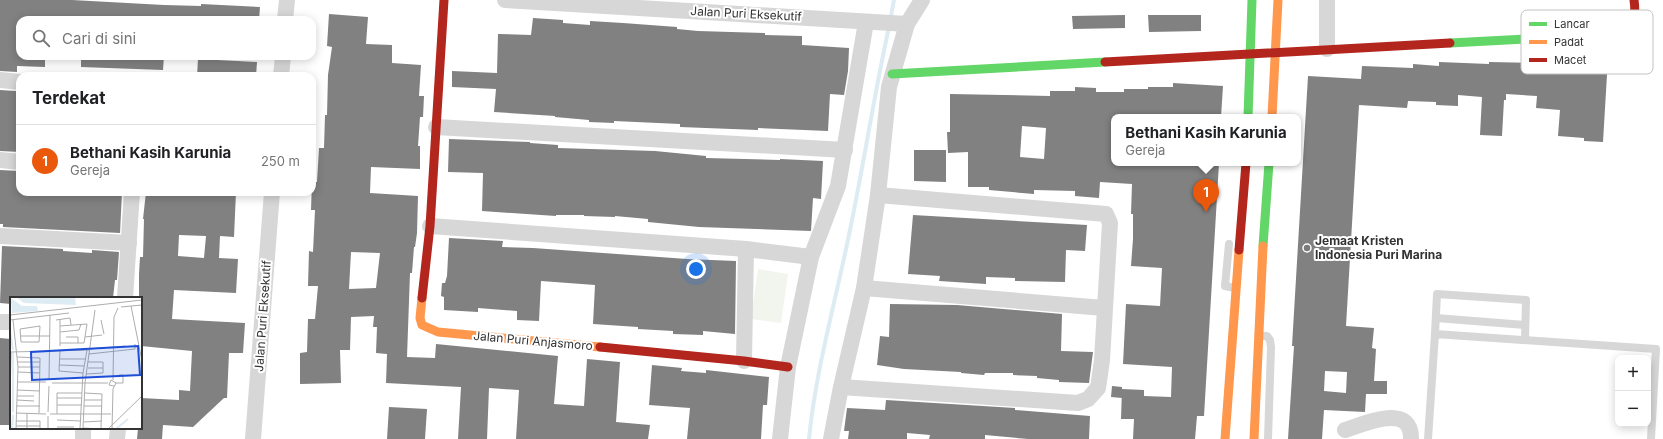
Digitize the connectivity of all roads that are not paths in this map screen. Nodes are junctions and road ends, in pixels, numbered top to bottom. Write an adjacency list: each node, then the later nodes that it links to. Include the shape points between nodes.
1 (287, 0): 10 (street)
2 (444, 0): 24 (street, Jalan Puri Anjasmoro)
3 (505, 0): 11 (street, Jalan Puri Eksekutif)
4 (922, 0): 12 (street)
5 (1252, 0): 16 (street)
6 (1278, 0): 15 (street)
7 (1327, 0): 14 (street)
8 (1634, 0): 9 (street)
9 (1636, 10)
10 (285, 16)
11 (869, 22): 12 (street, Jalan Puri Eksekutif); 25 (street)
12 (907, 24): 19 (street)
13 (1521, 39): 14 (street)
14 (1327, 49): 15 (street)
15 (1275, 52): 16 (street); 23 (street)
16 (1251, 53): 19 (street); 22 (street)
17 (283, 60): 18 (street)
18 (281, 72)
19 (892, 74): 29 (street)
20 (0, 80): 21 (street)
21 (16, 82)
22 (1248, 114)
23 (1272, 114)
24 (436, 126): 25 (street); 34 (street, Jalan Puri Anjasmoro)
25 (845, 150): 39 (street, via 838,186)
26 (0, 160): 27 (street)
27 (16, 162)
28 (1258, 168): 32 (street); 49 (street)
29 (878, 195): 42 (street); 45 (street, via 1106,214 1110,223)
30 (132, 196): 37 (street)
31 (272, 196): 61 (street, Jalan Puri Eksekutif)
32 (1243, 218): 33 (lane); 41 (street)
33 (1233, 219)
34 (430, 226): 38 (street); 51 (street, Jalan Puri Anjasmoro, via 420,318 426,328 438,332)
35 (1231, 235): 40 (lane)
36 (0, 236): 37 (street)
37 (129, 243): 44 (street)
38 (746, 249): 39 (street); 51 (street)
39 (811, 257): 52 (street)
40 (1226, 266): 41 (lane); 43 (lane, via 1225,286)
41 (1239, 268): 43 (street)
42 (864, 288): 45 (street); 55 (street)
43 (1238, 288): 64 (street)
44 (126, 297)
45 (1104, 308): 55 (street, via 1098,388 1088,399 1078,403)
46 (1436, 318): 47 (lane); 47 (lane, via 1437,294 1526,300); 48 (lane)
47 (1525, 325): 50 (lane)
48 (1435, 334): 50 (lane); 68 (lane)
49 (1258, 335): 53 (street); 54 (lane, via 1267,336 1270,340)
50 (1525, 340): 69 (lane, via 1656,349)
51 (744, 361): 52 (street, Jalan Puri Anjasmoro)
52 (788, 367): 62 (street)
53 (1257, 371): 54 (lane); 56 (street)
54 (1270, 372): 57 (lane)
55 (841, 386): 63 (street)
56 (1255, 409): 57 (lane); 65 (street)
57 (1268, 410): 66 (lane)
58 (118, 429): 60 (street)
59 (1345, 430): 67 (street, via 1386,417 1395,418 1405,422 1411,430)
60 (117, 439)
61 (253, 439)
62 (780, 439)
63 (831, 439)
64 (1225, 439)
65 (1254, 439)
66 (1268, 439)
67 (1411, 439)
68 (1428, 439)
69 (1651, 439)

